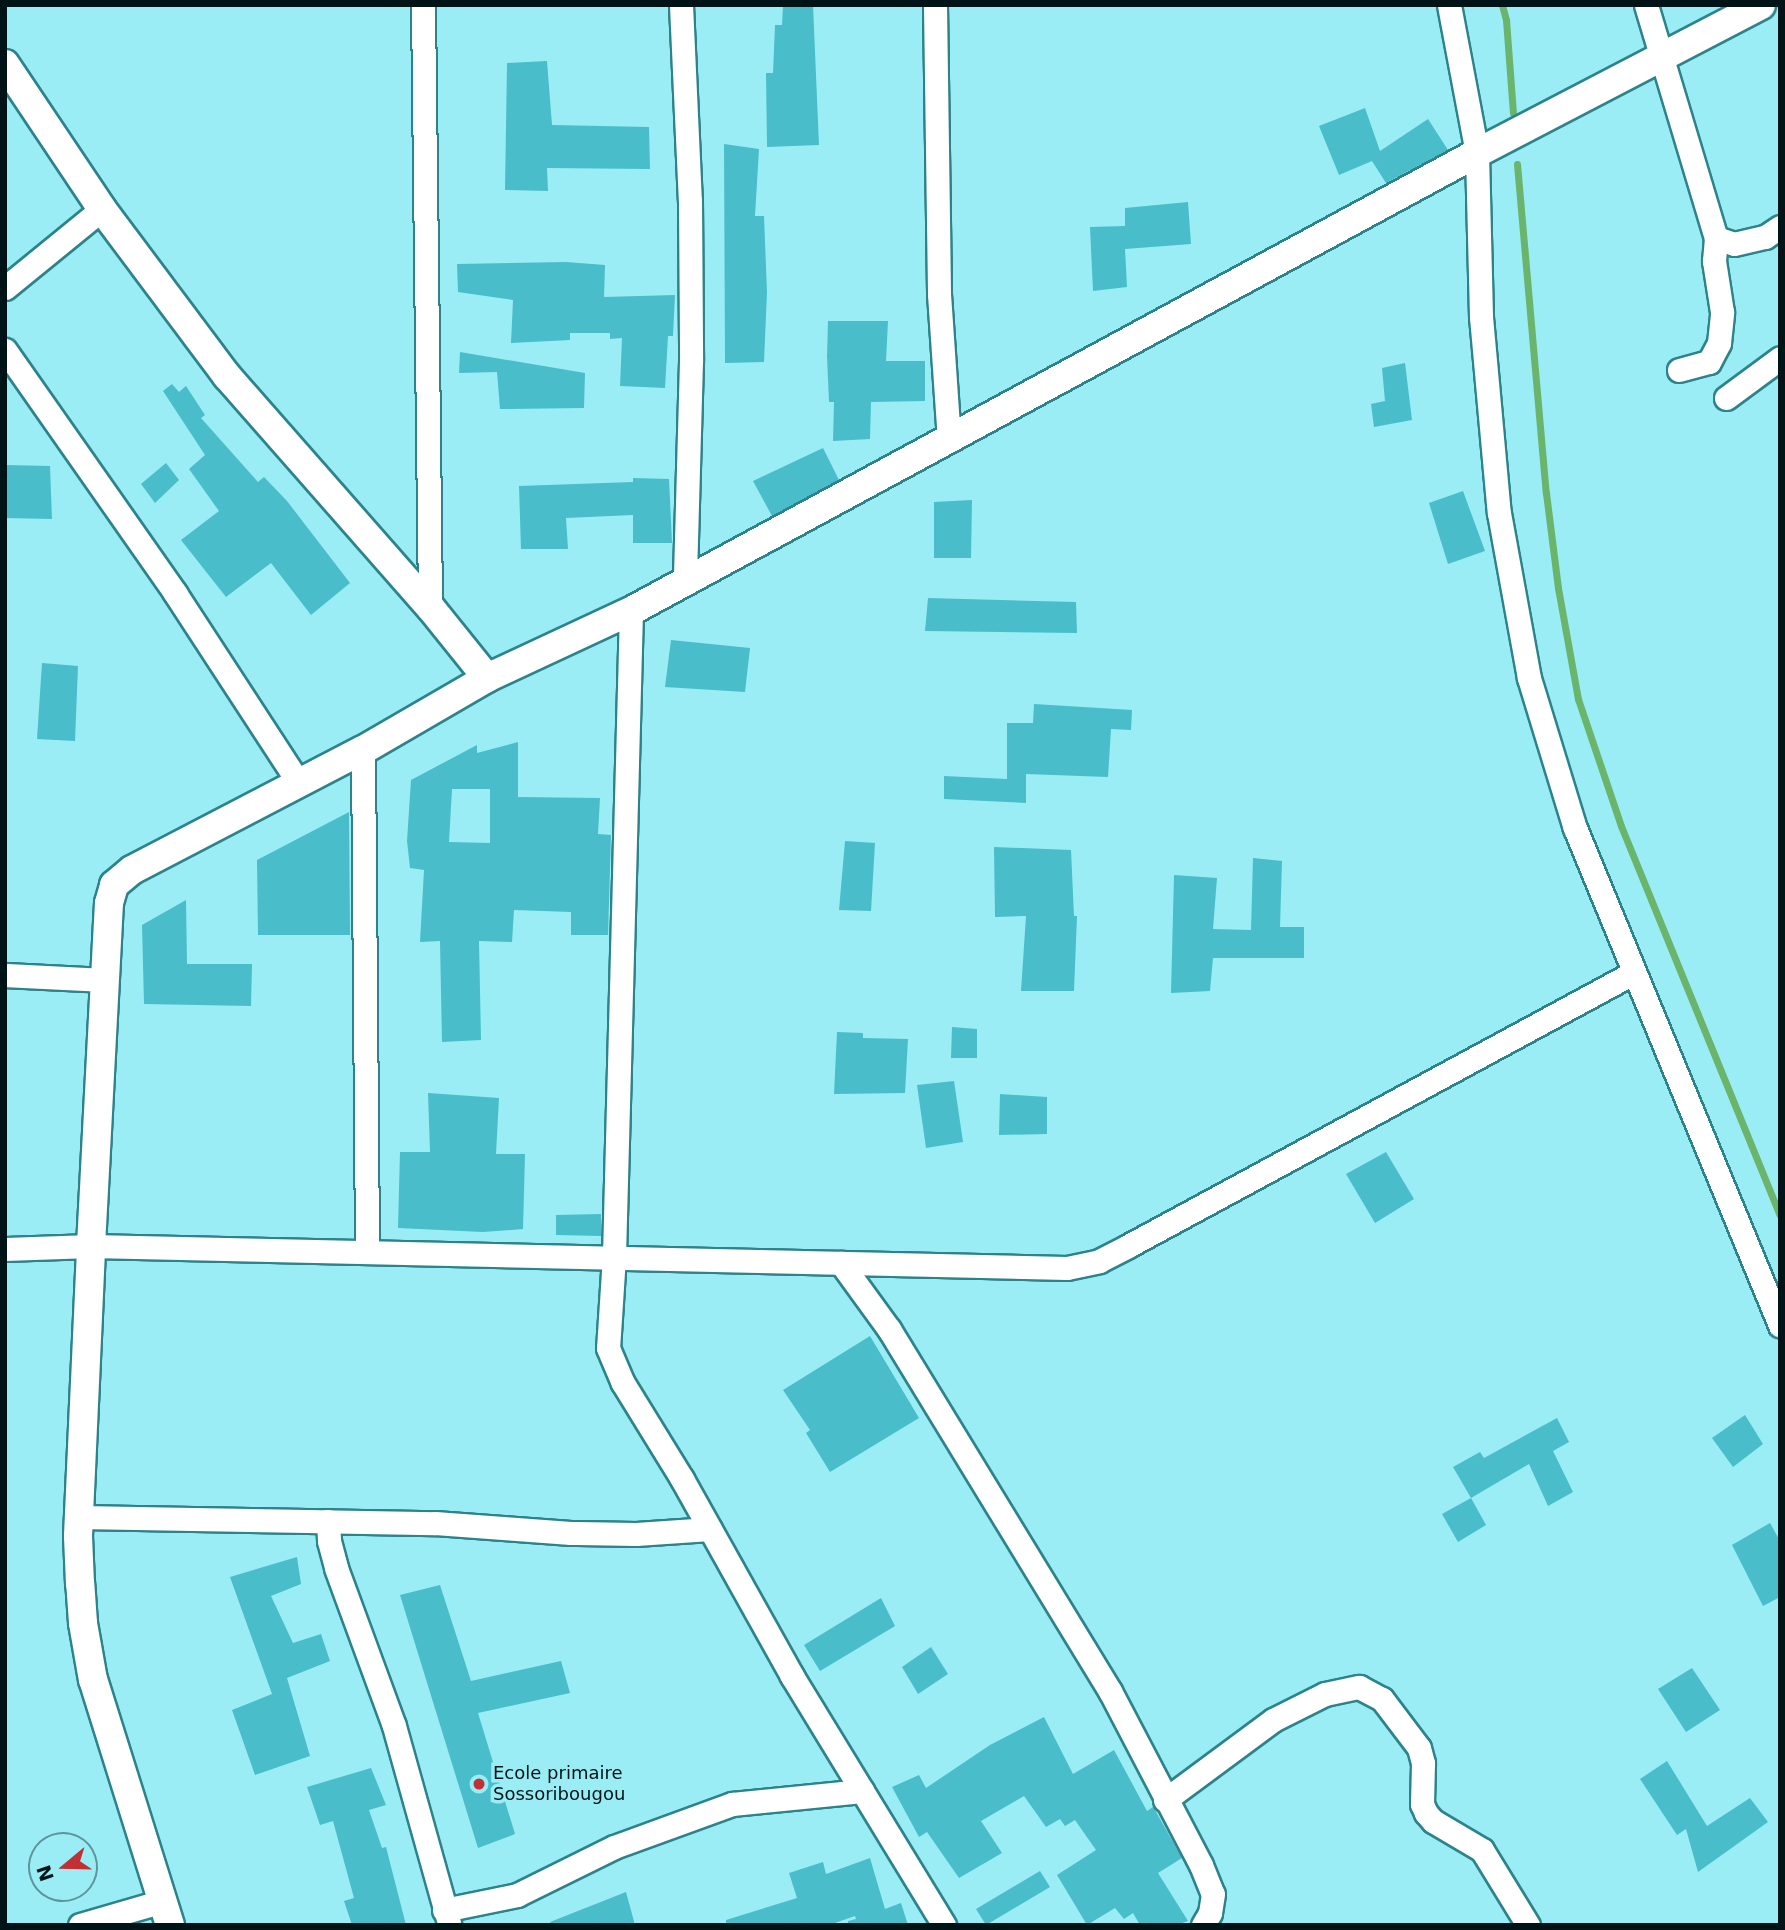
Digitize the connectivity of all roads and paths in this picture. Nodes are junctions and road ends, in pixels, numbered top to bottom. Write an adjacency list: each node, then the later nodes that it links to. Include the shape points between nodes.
1 (423, 5): 20 (street)
2 (681, 5): 19 (street, via 691,267)
3 (935, 5): 18 (street, via 939,294)
4 (1449, 5): 9 (street)
5 (1646, 5): 7 (street)
6 (1762, 5): 7 (street)
7 (1662, 56): 9 (street); 12 (street)
8 (5, 64): 10 (street)
9 (1477, 153): 18 (street); 25 (street, via 1481,317 1499,513 1527,664 1575,828)
10 (102, 209): 13 (street); 20 (street, via 227,376)
11 (1780, 227): 12 (street, via 1765,237 1734,244)
12 (1716, 237): 16 (street, via 1714,261 1722,312 1718,343 1709,362)
13 (5, 288)
14 (5, 350): 24 (street, via 175,593)
15 (1780, 358): 17 (street)
16 (1679, 370)
17 (1726, 398)
18 (949, 439): 19 (street)
19 (685, 581): 21 (street)
20 (430, 607): 22 (street)
21 (631, 611): 22 (street); 31 (street)
22 (487, 678): 23 (street)
23 (363, 750): 24 (street); 30 (street)
24 (299, 783): 27 (street, via 132,870 114,886)
25 (1633, 974): 32 (street, via 1099,1261 1067,1268); 33 (street)
26 (5, 975): 27 (street)
27 (104, 980): 28 (street)
28 (91, 1246): 29 (street); 30 (street); 34 (street)
29 (5, 1248)
30 (367, 1252): 31 (street)
31 (614, 1256): 32 (street); 36 (street, via 608,1348)
32 (841, 1263): 38 (street, via 889,1329 1110,1691)
33 (1780, 1325)
34 (79, 1517): 35 (street); 39 (street, via 83,1623 93,1680)
35 (328, 1521): 36 (street, via 571,1533); 40 (street, via 336,1568 394,1726)
36 (710, 1529): 37 (street)
37 (862, 1791): 40 (street, via 732,1804 614,1847 517,1895); 42 (street)
38 (1165, 1800): 43 (street, via 1213,1894); 44 (street, via 1273,1720 1325,1694 1359,1687 1382,1699 1419,1748 1426,1814 1482,1850)
39 (167, 1913): 41 (street)
40 (447, 1917)
41 (80, 1925)
42 (944, 1925)
43 (1203, 1925)
44 (1528, 1925)

